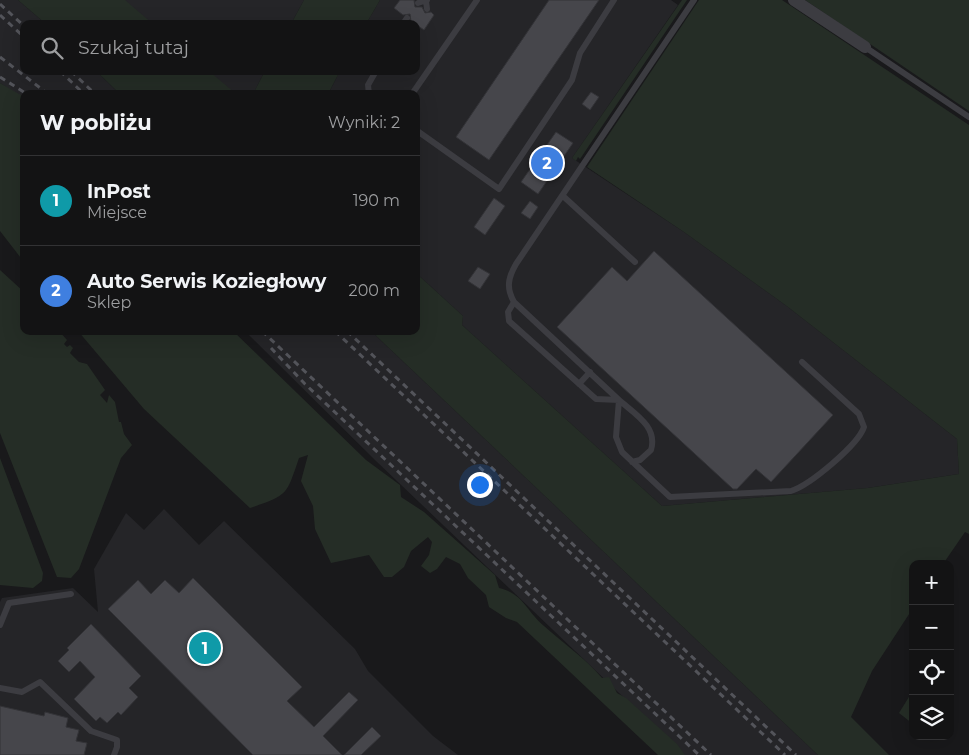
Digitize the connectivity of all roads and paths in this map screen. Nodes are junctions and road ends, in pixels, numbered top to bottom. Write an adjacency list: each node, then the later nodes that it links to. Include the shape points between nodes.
1 (426, 0): 6 (lane); 7 (lane)
2 (477, 0): 11 (lane)
3 (614, 0): 13 (lane, via 580,53 572,80 499,188)
4 (694, 0): 14 (lane)
5 (794, 0): 8 (street)
6 (418, 3)
7 (427, 10)
8 (865, 48): 12 (lane)
9 (374, 75): 10 (lane)
10 (369, 90)
11 (415, 90)
12 (969, 116)
13 (420, 133)
14 (563, 196): 15 (lane); 16 (lane, via 510,274 509,293)
15 (635, 262)
16 (514, 302): 18 (lane); 19 (lane, via 508,312 510,321)
17 (802, 362): 21 (lane, via 859,414 864,427 857,440 801,488 670,497)
18 (590, 372): 19 (lane); 20 (lane)
19 (579, 384): 20 (lane, via 596,399)
20 (619, 400): 21 (lane, via 617,444); 21 (lane, via 647,425 652,434 653,443 647,456)
21 (632, 462)
22 (71, 594): 23 (lane, via 9,603)
23 (0, 625)
24 (0, 688): 25 (lane, via 22,692 40,682 91,731 117,740)
25 (114, 755)

